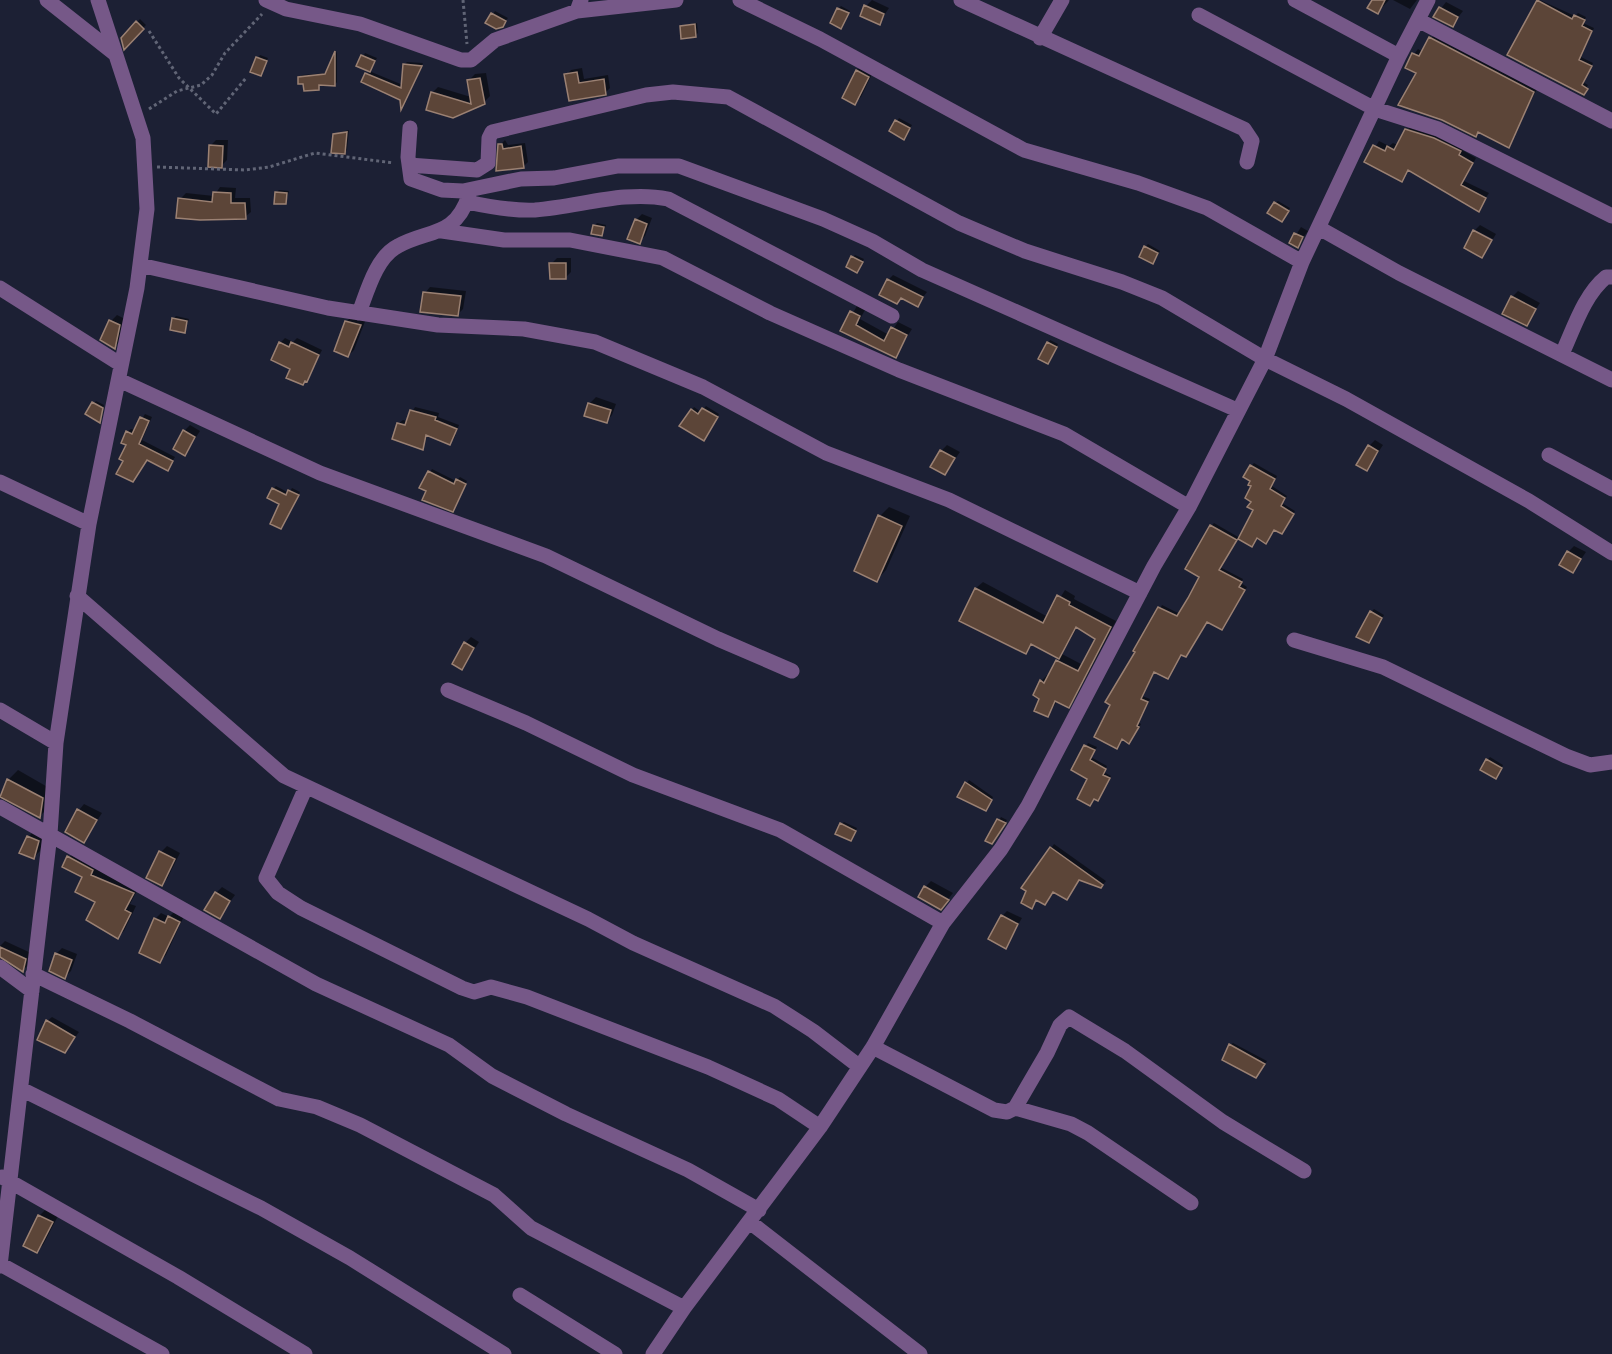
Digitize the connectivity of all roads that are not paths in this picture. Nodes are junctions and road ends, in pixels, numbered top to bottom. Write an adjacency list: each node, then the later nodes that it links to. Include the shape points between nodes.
1 (47, 0): 14 (street)
2 (98, 0): 14 (street)
3 (676, 0): 10 (street)
4 (740, 0): 25 (street, via 1024,150 1207,208)
5 (961, 0): 13 (street)
6 (1062, 0): 13 (street)
7 (1295, 0): 15 (street)
8 (1428, 0): 12 (street)
9 (269, 2): 10 (street, via 360,24 460,60 471,60 495,39)
10 (579, 5)
11 (1199, 15): 16 (street)
12 (1418, 20): 15 (street); 17 (street)
13 (1040, 38): 19 (street, via 1244,129 1252,141)
14 (114, 53): 26 (street, via 138,117 146,166 147,209)
15 (1399, 56): 16 (street)
16 (1375, 109): 22 (street, via 1438,129); 23 (street)
17 (1612, 121)
18 (410, 128): 20 (street)
19 (1247, 162)
20 (409, 165): 21 (street, via 411,179 422,185); 32 (street, via 477,170 488,163 492,132 502,129 646,95 673,92 728,97 959,223 1054,262 1143,289)
21 (469, 196): 24 (street); 30 (street, via 501,209 535,210 640,196 668,199); 35 (street, via 521,179 554,178 618,166 679,166 823,219 922,270)
22 (1612, 216)
23 (1319, 228): 25 (street); 31 (street, via 1399,273)
24 (442, 231): 29 (street, via 398,245 390,252); 39 (street, via 504,240 570,240 663,258 770,313 899,370 1064,434)
25 (1302, 262): 32 (street)
26 (140, 265): 29 (street); 33 (street)
27 (1612, 277): 31 (street, via 1606,277 1590,295)
28 (0, 288): 33 (street)
29 (359, 313): 42 (street, via 438,325 524,329 595,342 704,387 826,453 949,500)
30 (892, 316)
31 (1562, 354): 34 (street)
32 (1265, 359): 35 (street); 41 (street, via 1346,399 1529,501)
33 (119, 372): 40 (street); 45 (street, via 320,473 546,556)
34 (1612, 380)
35 (1237, 410): 39 (street)
36 (1549, 455): 38 (street)
37 (0, 482): 40 (street)
38 (1612, 489)
39 (1189, 507): 42 (street)
40 (89, 524): 43 (street)
41 (1612, 553)
42 (1140, 593): 53 (street, via 1014,830)
43 (77, 596): 48 (street); 50 (street, via 284,776)
44 (1294, 640): 49 (street, via 1383,667 1582,762)
45 (792, 671)
46 (448, 690): 53 (street, via 633,775 780,830)
47 (0, 710): 48 (street)
48 (56, 743): 52 (street)
49 (1612, 762)
50 (306, 787): 58 (street, via 774,1006); 61 (street, via 266,878 278,893 462,988 479,992 491,987 527,997 708,1067 778,1099)
51 (0, 807): 52 (street)
52 (50, 834): 55 (street); 65 (street, via 316,984 449,1045 492,1076 688,1170)
53 (943, 923): 57 (street)
54 (0, 967): 56 (street)
55 (33, 975): 56 (street); 68 (street, via 279,1099 317,1107 360,1125 494,1196 531,1227)
56 (32, 991): 59 (street)
57 (873, 1047): 58 (street); 60 (street, via 994,1110 1007,1112)
58 (860, 1067): 61 (street)
59 (21, 1089): 63 (street); 71 (street, via 261,1208)
60 (1015, 1108): 62 (street, via 1060,1025 1069,1017 1125,1051 1223,1122); 64 (street, via 1071,1124)
61 (820, 1127): 65 (street)
62 (1304, 1171)
63 (5, 1179): 66 (street); 70 (street)
64 (1191, 1203)
65 (755, 1216): 68 (street); 74 (street)
66 (1, 1258): 69 (street)
67 (520, 1295): 72 (street)
68 (684, 1308): 73 (street)
69 (162, 1354)
70 (305, 1354)
71 (504, 1354)
72 (615, 1354)
73 (653, 1354)
74 (920, 1354)

